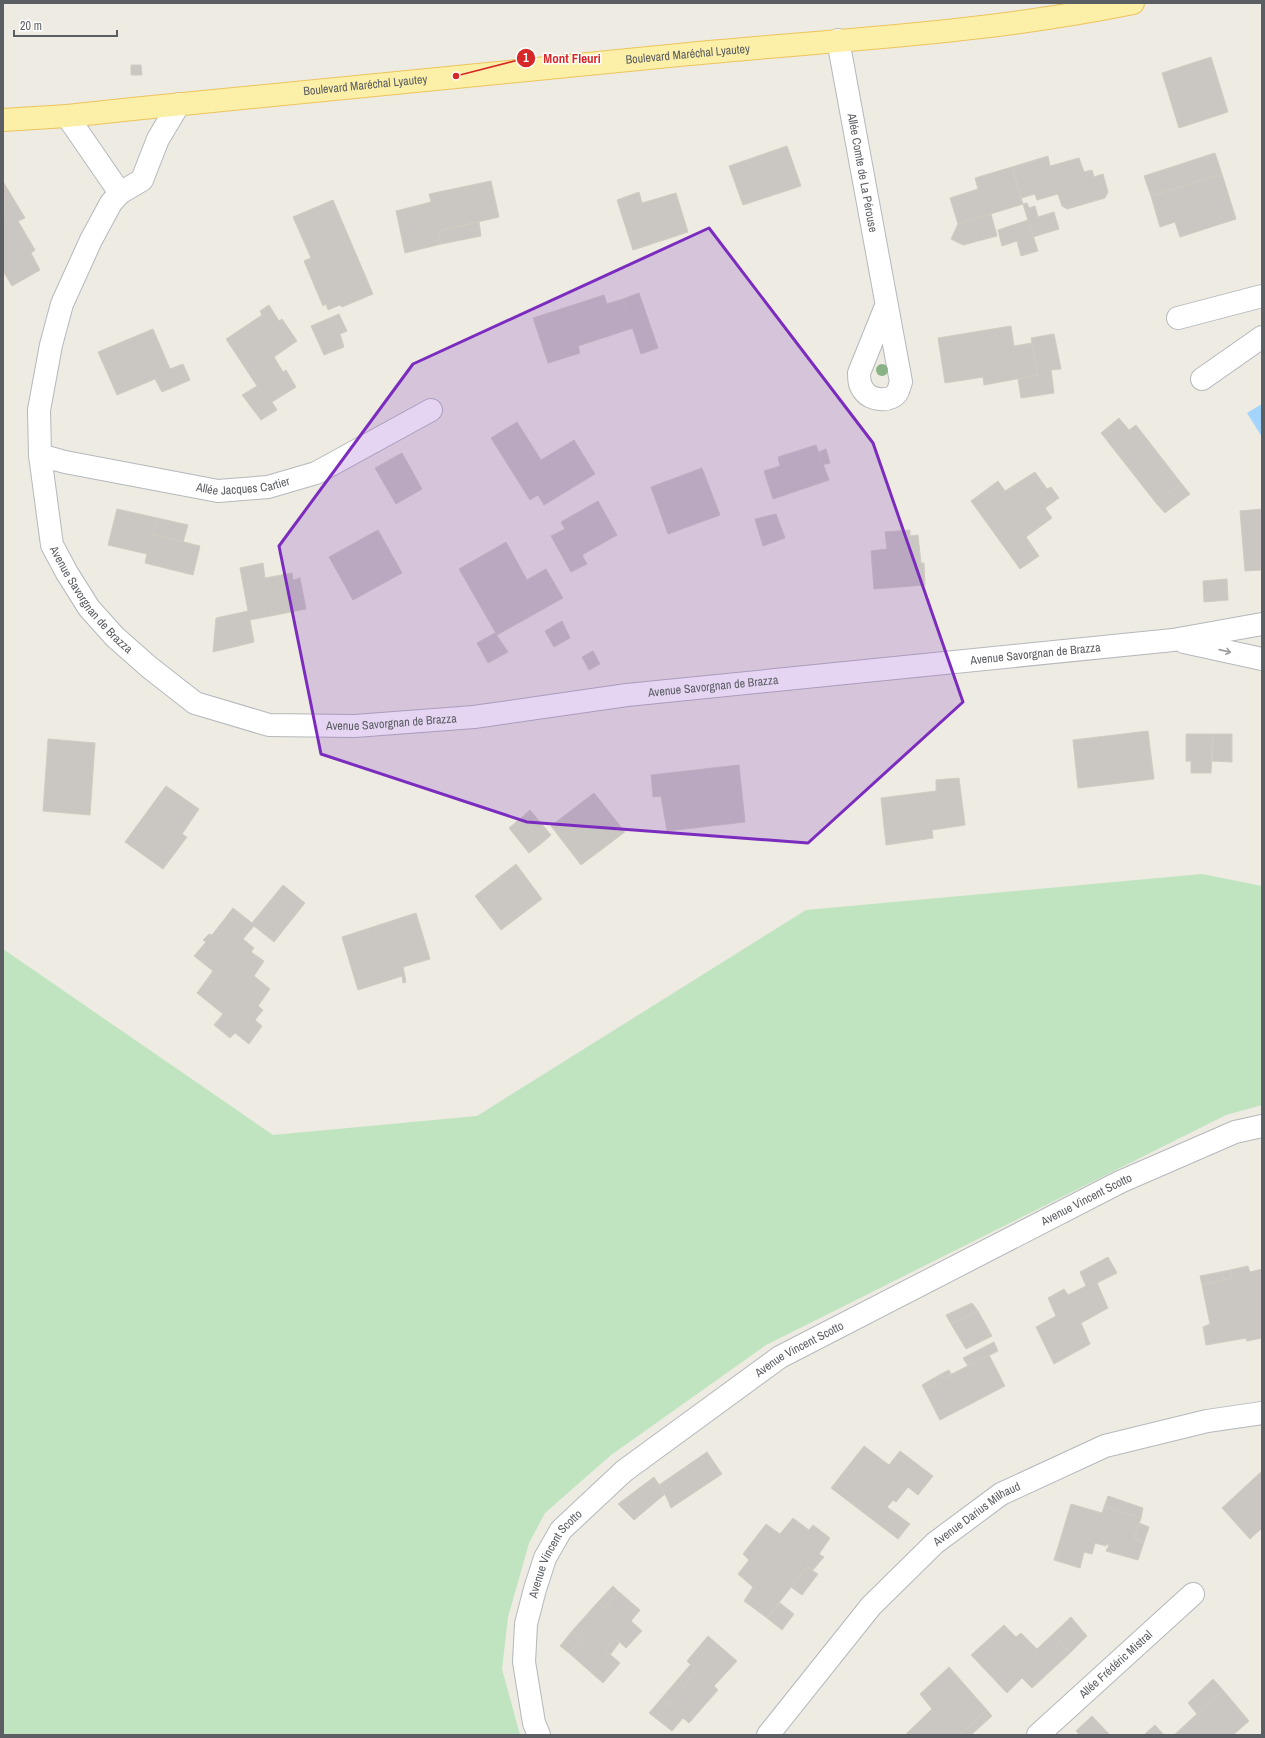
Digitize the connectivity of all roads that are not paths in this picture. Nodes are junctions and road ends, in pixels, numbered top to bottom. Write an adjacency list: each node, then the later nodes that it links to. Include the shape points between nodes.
1 (1133, 3): 2 (main road, Boulevard Maréchal Lyautey, via 970,28)
2 (838, 40): 3 (main road, Boulevard Maréchal Lyautey); 8 (street, Allée Comte de La Pérouse)
3 (179, 104): 4 (main road, Boulevard Maréchal Lyautey); 6 (street, via 158,139 142,180)
4 (67, 116): 5 (main road, Boulevard Maréchal Lyautey); 6 (street)
5 (3, 120)
6 (120, 193): 13 (street, Avenue Savorgnan de Brazza, via 91,240 62,304 51,345 39,410)
7 (1262, 296): 9 (street)
8 (886, 306)
9 (1178, 318)
10 (1262, 337): 11 (street)
11 (1202, 379)
12 (431, 410): 13 (street, Allée Jacques Cartier, via 316,473 268,487 218,491)
13 (40, 455): 15 (street, Avenue Savorgnan de Brazza, via 52,545 89,608 121,642 195,703 269,725 355,726 474,717 627,695)
14 (1262, 624): 15 (street, Avenue Savorgnan de Brazza)
15 (1173, 640): 16 (street, Avenue Savorgnan de Brazza, one-way to 16)
16 (1262, 659)
17 (1262, 1126): 20 (street, Avenue Vincent Scotto, via 1235,1132 1120,1182 780,1357 624,1471 561,1530 545,1558 535,1589 526,1624 524,1662 534,1723)
18 (1262, 1413): 21 (street, Avenue Darius Milhaud, via 1207,1421 1105,1446 1001,1494 935,1542 871,1606)
19 (1193, 1594): 22 (street, Allée Frédéric Mistral)
20 (539, 1735)
21 (768, 1735)
22 (1038, 1735)

